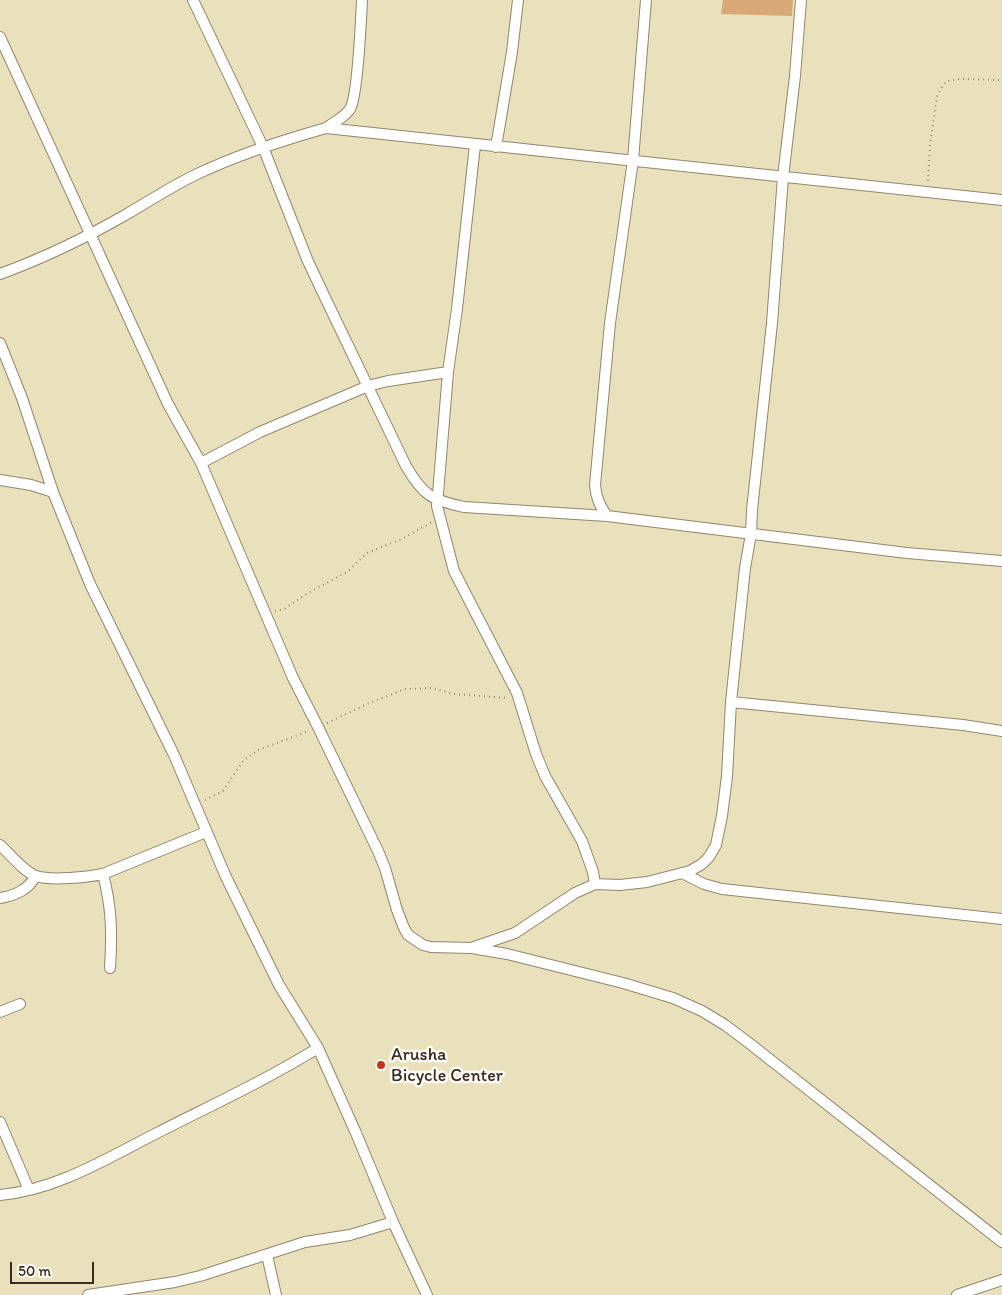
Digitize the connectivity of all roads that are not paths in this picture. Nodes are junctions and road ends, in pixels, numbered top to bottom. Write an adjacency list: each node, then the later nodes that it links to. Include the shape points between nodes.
1 (192, 0): 9 (street)
2 (362, 0): 7 (street, via 352,104 346,114)
3 (518, 0): 10 (street)
4 (646, 0): 11 (street)
5 (801, 0): 12 (street)
6 (0, 37): 14 (street)
7 (326, 128): 8 (street); 9 (street)
8 (475, 145): 10 (street); 17 (street)
9 (263, 147): 14 (street, via 196,175); 18 (street, via 307,259)
10 (496, 147): 11 (street)
11 (632, 160): 12 (street); 23 (street, via 610,323 595,485 596,496)
12 (783, 177): 13 (street); 24 (street)
13 (1002, 200)
14 (90, 234): 15 (street); 19 (street, via 168,404)
15 (0, 274)
16 (0, 342): 21 (street)
17 (448, 372): 18 (street); 22 (street)
18 (368, 386): 19 (street, via 267,429); 22 (street, via 415,481)
19 (201, 463): 36 (street, via 292,678 385,868 396,910 408,935 432,947)
20 (0, 480): 21 (street)
21 (53, 492): 28 (street, via 90,584 166,737)
22 (436, 500): 23 (street, via 474,508); 33 (street, via 454,570 517,693 544,776 582,841)
23 (607, 516): 24 (street)
24 (751, 534): 25 (street); 26 (street)
25 (1002, 561)
26 (731, 702): 27 (street); 30 (street, via 727,776 716,845 702,864)
27 (1002, 731)
28 (206, 832): 31 (street); 40 (street, via 279,985)
29 (0, 845): 32 (street)
30 (682, 873): 33 (street, via 635,884); 35 (street, via 722,889)
31 (103, 874): 32 (street, via 68,878); 37 (street, via 112,916)
32 (36, 876): 34 (street, via 26,888)
33 (595, 884): 36 (street, via 575,893 515,933)
34 (0, 898)
35 (1002, 919)
36 (472, 948): 45 (street, via 623,983 673,998 702,1011 749,1043)
37 (110, 968)
38 (20, 1004): 39 (street)
39 (0, 1012)
40 (318, 1048): 42 (street, via 236,1094 85,1169); 44 (street)
41 (0, 1122): 42 (street)
42 (29, 1190): 43 (street)
43 (0, 1195)
44 (393, 1222): 46 (street, via 350,1235 305,1242); 50 (street)
45 (1002, 1242)
46 (267, 1256): 48 (street, via 175,1282); 49 (street)
47 (1002, 1280): 51 (street)
48 (88, 1295)
49 (276, 1295)
50 (427, 1295)
51 (957, 1295)

